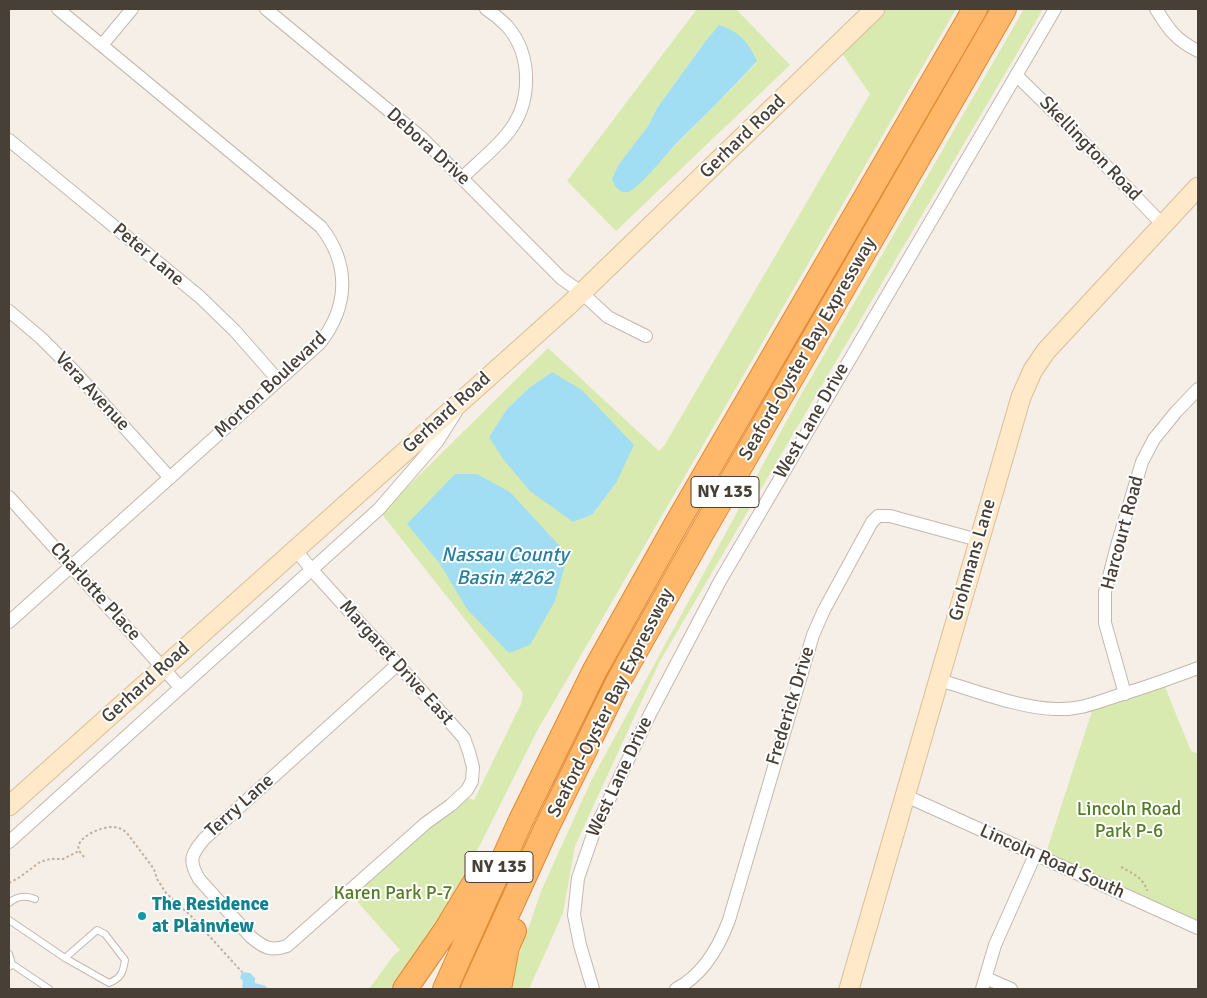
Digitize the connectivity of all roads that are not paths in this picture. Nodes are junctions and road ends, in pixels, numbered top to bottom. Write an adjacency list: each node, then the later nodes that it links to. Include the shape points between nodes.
1 (58, 9): 10 (street, Morton Boulevard)
2 (132, 9): 10 (street)
3 (266, 9): 14 (street, Debora Drive, via 422,138)
4 (486, 9): 14 (street, via 508,27 519,46 524,59 525,97 508,134)
5 (875, 9): 17 (street, Gerhard Road)
6 (975, 9): 36 (highway, Seaford-Oyster Bay Expressway / NY 135, via 640,588)
7 (1004, 9): 37 (highway, Seaford-Oyster Bay Expressway / NY 135, via 668,593)
8 (1055, 9): 12 (street, West Lane Drive)
9 (1156, 9): 11 (street, via 1182,43)
10 (102, 45): 20 (street, Morton Boulevard, via 305,212 331,239 342,274 338,313 320,343)
11 (1198, 51)
12 (1016, 75): 16 (street, Skellington Road); 56 (street, West Lane Drive, via 720,581 650,714 595,829 578,878 574,915)
13 (9, 140): 20 (street, Peter Lane, via 200,297)
14 (462, 177): 17 (street, Debora Drive, via 561,278)
15 (1198, 187): 16 (street, Grohmans Lane)
16 (1163, 225): 25 (street, Grohmans Lane, via 1046,351 1033,370 1021,397)
17 (582, 293): 19 (street, Debora Drive, via 608,317); 22 (street, Gerhard Road)
18 (9, 311): 23 (street, Vera Avenue, via 73,370)
19 (646, 336)
20 (278, 380): 23 (street, Morton Boulevard)
21 (1198, 389): 35 (street, Harcourt Road, via 1154,439 1142,462 1105,592 1105,623)
22 (465, 399): 26 (street, Gerhard Road); 28 (street, via 437,442 379,509)
23 (170, 478): 27 (street, Morton Boulevard)
24 (9, 497): 27 (street, Charlotte Place)
25 (978, 540): 33 (street, Grohmans Lane); 57 (street, Frederick Drive, via 890,516 878,516 872,522 813,635 722,940 705,965)
26 (296, 550): 28 (street, Margaret Drive East); 31 (street, Gerhard Road)
27 (71, 566): 29 (street, Morton Boulevard); 31 (street, Charlotte Place)
28 (311, 569): 30 (street, Margaret Drive East); 34 (street)
29 (9, 622)
30 (398, 664): 46 (street, Margaret Drive East, via 464,738 473,767 472,781 462,796 426,823); 46 (street, Terry Lane, via 194,851 191,860 199,879 251,937 270,948)
31 (163, 667): 34 (street, Charlotte Place); 39 (street, Gerhard Road)
32 (1198, 668): 35 (street)
33 (939, 680): 35 (street, via 1054,709 1094,705); 38 (street, Grohmans Lane)
34 (180, 687): 40 (street)
35 (1125, 694)
36 (557, 747): 52 (highway, via 446,930); 53 (highway, Seaford-Oyster Bay Expressway / NY 135)
37 (580, 758): 54 (highway, Seaford-Oyster Bay Expressway / NY 135); 55 (highway, via 507,947)
38 (906, 796): 41 (street, Lincoln Road South); 58 (street, Grohmans Lane)
39 (9, 806)
40 (9, 842)
41 (1035, 855): 45 (street, Lincoln Road South); 50 (street, via 995,945)
42 (35, 899): 43 (lane, via 22,896)
43 (9, 903)
44 (9, 920): 48 (lane)
45 (1198, 928)
46 (287, 946)
47 (9, 954): 49 (lane)
48 (66, 958): 48 (lane, via 109,983 122,974 125,960 105,934 97,930)
49 (10, 965): 51 (lane)
50 (984, 984): 59 (street)
51 (50, 989)
52 (405, 989)
53 (445, 989)
54 (473, 989)
55 (499, 989)
56 (593, 989)
57 (676, 989)
58 (849, 989)
59 (1011, 989)

